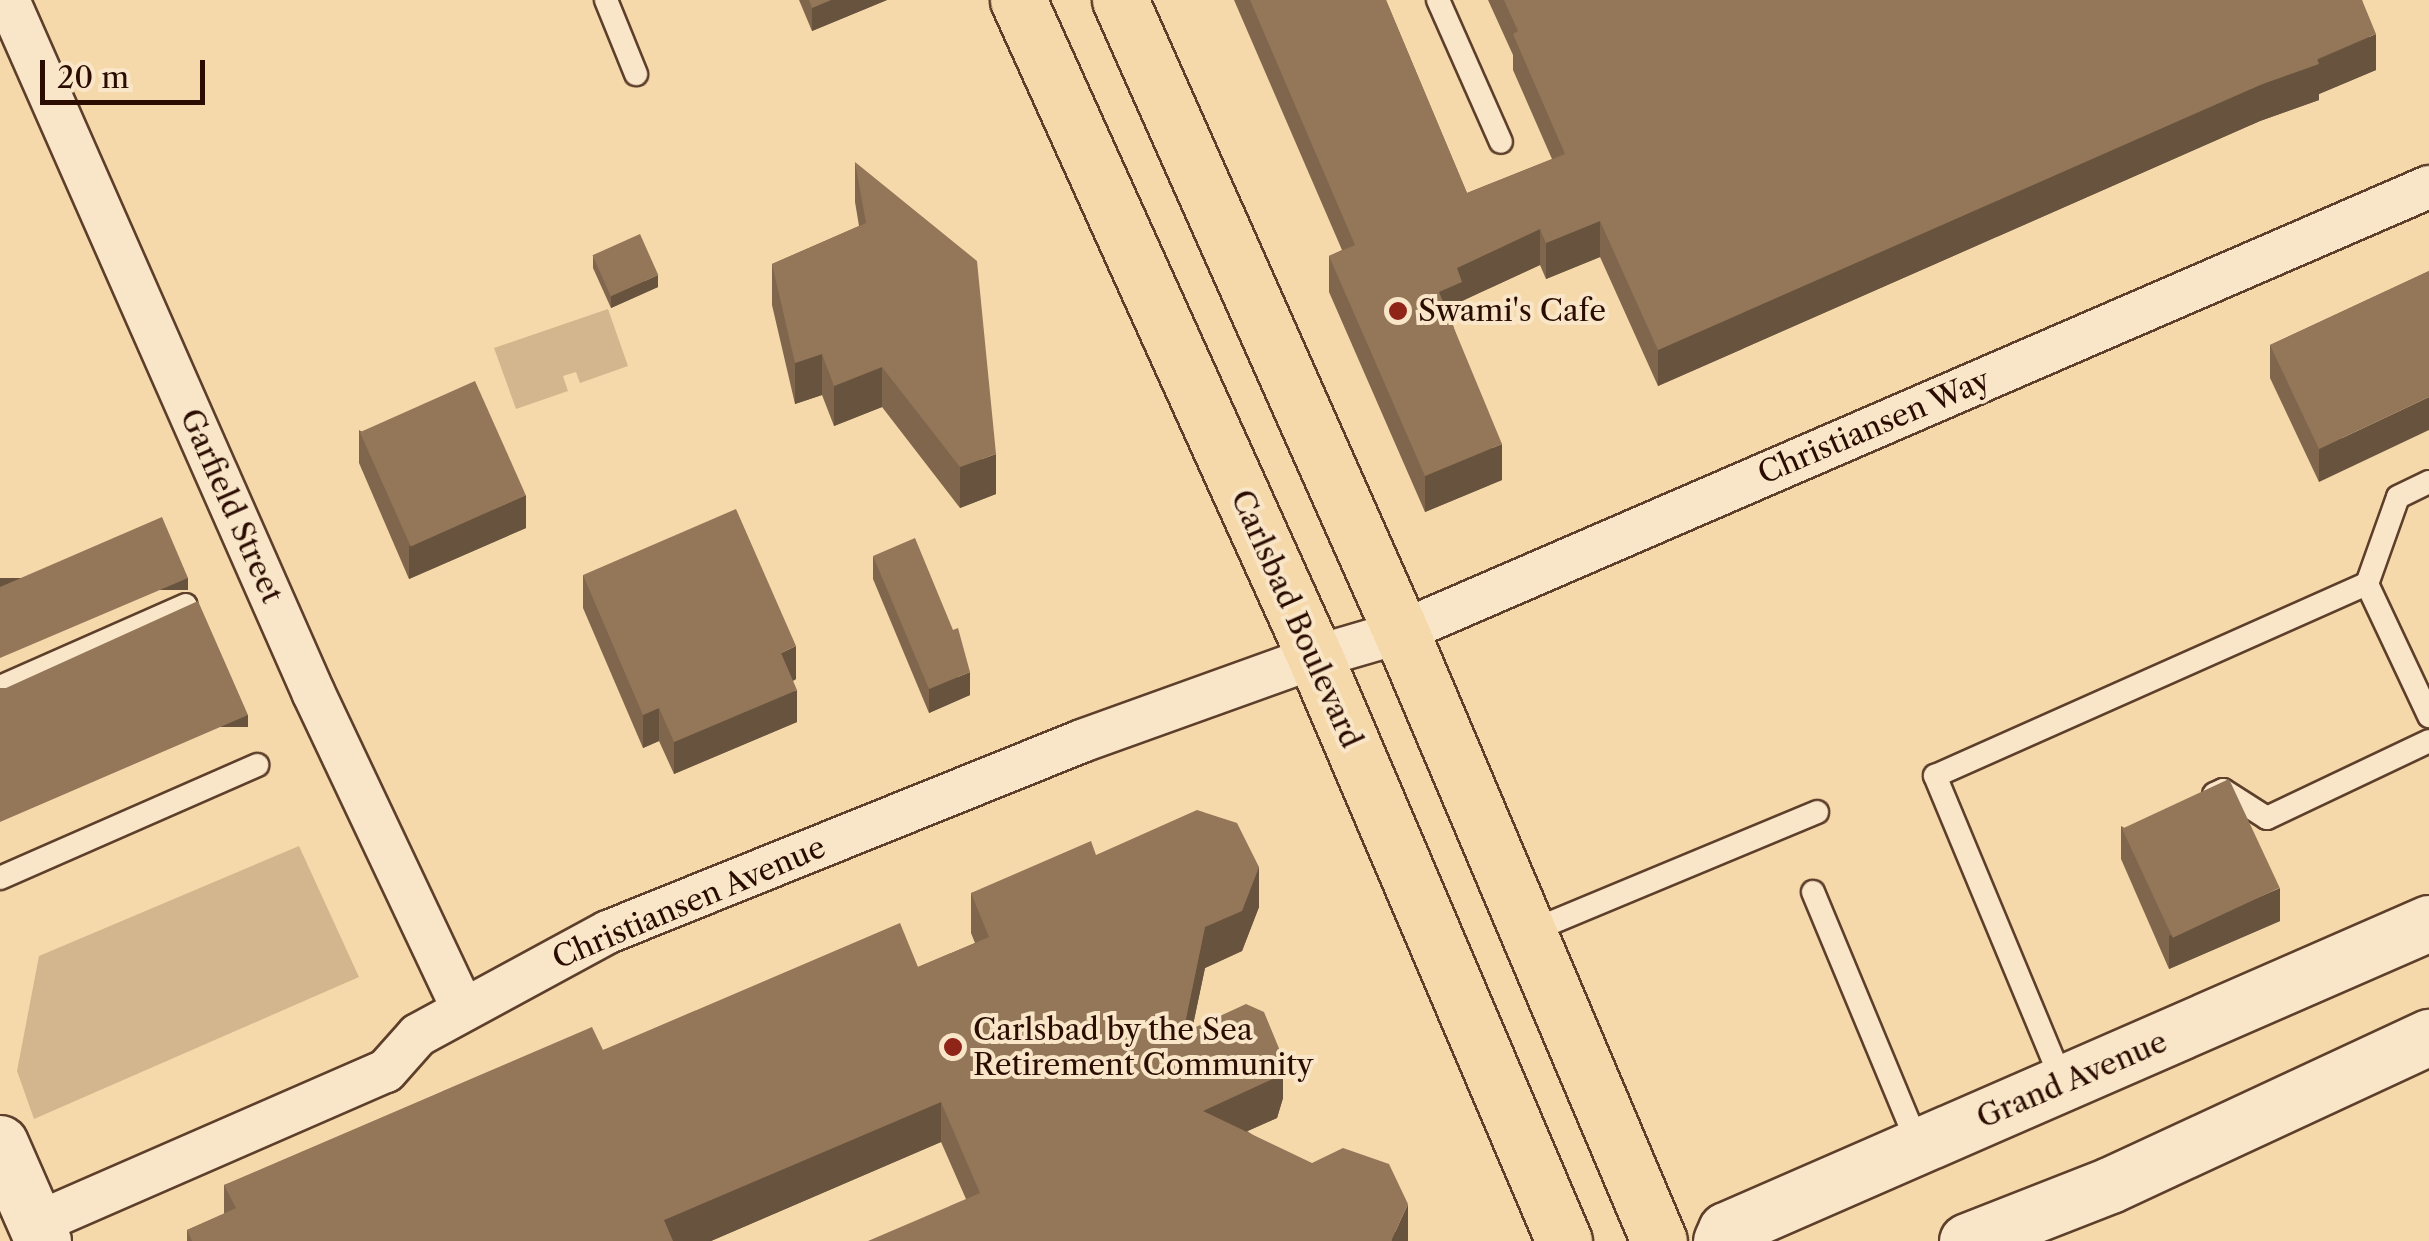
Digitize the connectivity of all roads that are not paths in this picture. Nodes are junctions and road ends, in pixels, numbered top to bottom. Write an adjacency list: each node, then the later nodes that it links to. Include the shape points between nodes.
1 (8, 0): 24 (street, Garfield Street, via 314,694)
2 (606, 0): 6 (lane)
3 (1018, 0): 13 (main road, Carlsbad Boulevard)
4 (1120, 0): 12 (main road)
5 (1438, 0): 7 (lane)
6 (636, 74)
7 (1500, 142)
8 (2429, 187): 12 (street, Christiansen Way)
9 (2429, 482): 10 (lane, via 2398,497)
10 (2367, 584): 15 (lane); 26 (lane, via 1935,776)
11 (186, 605): 14 (lane)
12 (1401, 632): 13 (street, Christiansen Way); 23 (main road)
13 (1315, 658): 24 (street, Christiansen Avenue, via 1082,740 608,932); 30 (main road, Carlsbad Boulevard)
14 (0, 688)
15 (2429, 716)
16 (2429, 741): 18 (lane, via 2267,818 2223,790)
17 (256, 764): 20 (lane)
18 (2191, 804)
19 (1817, 812): 23 (lane)
20 (0, 878)
21 (1814, 892): 28 (lane)
22 (2429, 923): 26 (main road, Grand Avenue)
23 (1529, 932): 31 (main road)
24 (462, 1007): 29 (street, Christiansen Avenue, via 418,1035 386,1071)
25 (2429, 1037): 33 (main road, via 2271,1114)
26 (2064, 1086): 28 (main road, Grand Avenue)
27 (0, 1143): 29 (main road)
28 (1918, 1144): 32 (main road, Grand Avenue, via 1726,1230)
29 (39, 1232)
30 (1564, 1241)
31 (1659, 1241)
32 (1721, 1241)
33 (1967, 1241)

